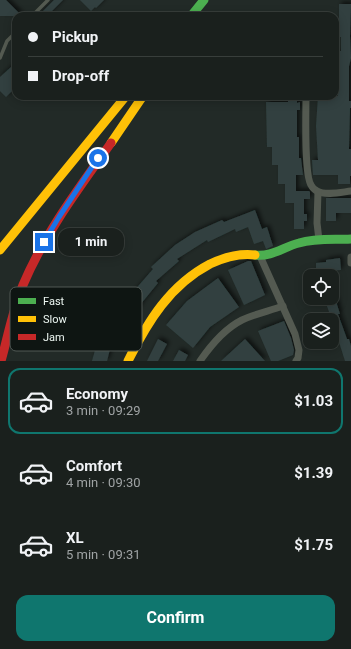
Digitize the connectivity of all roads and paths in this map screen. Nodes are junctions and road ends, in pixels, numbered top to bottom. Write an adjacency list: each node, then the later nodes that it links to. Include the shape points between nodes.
1 (48, 0): 4 (lane)
2 (204, 0): 5 (main road)
3 (208, 0): 6 (main road)
4 (36, 12)
5 (194, 12)
6 (200, 12)
7 (12, 36): 8 (lane)
8 (0, 58)
9 (123, 100): 16 (main road)
10 (140, 100): 20 (main road, via 63,210 40,250)
11 (306, 100): 13 (street, via 308,174 311,186)
12 (351, 191): 13 (street)
13 (318, 192): 15 (street)
14 (351, 238): 15 (main road)
15 (319, 240): 17 (main road, via 291,245)
16 (0, 250)
17 (260, 256): 21 (street); 23 (main road, via 237,254 200,268 174,288 160,304)
18 (351, 257): 19 (street)
19 (351, 263)
20 (23, 287)
21 (283, 306): 27 (street, via 234,325); 28 (street, via 298,342)
22 (10, 328): 25 (main road)
23 (142, 333)
24 (133, 351): 26 (main road)
25 (1, 361)
26 (128, 361)
27 (200, 361)
28 (296, 361)

